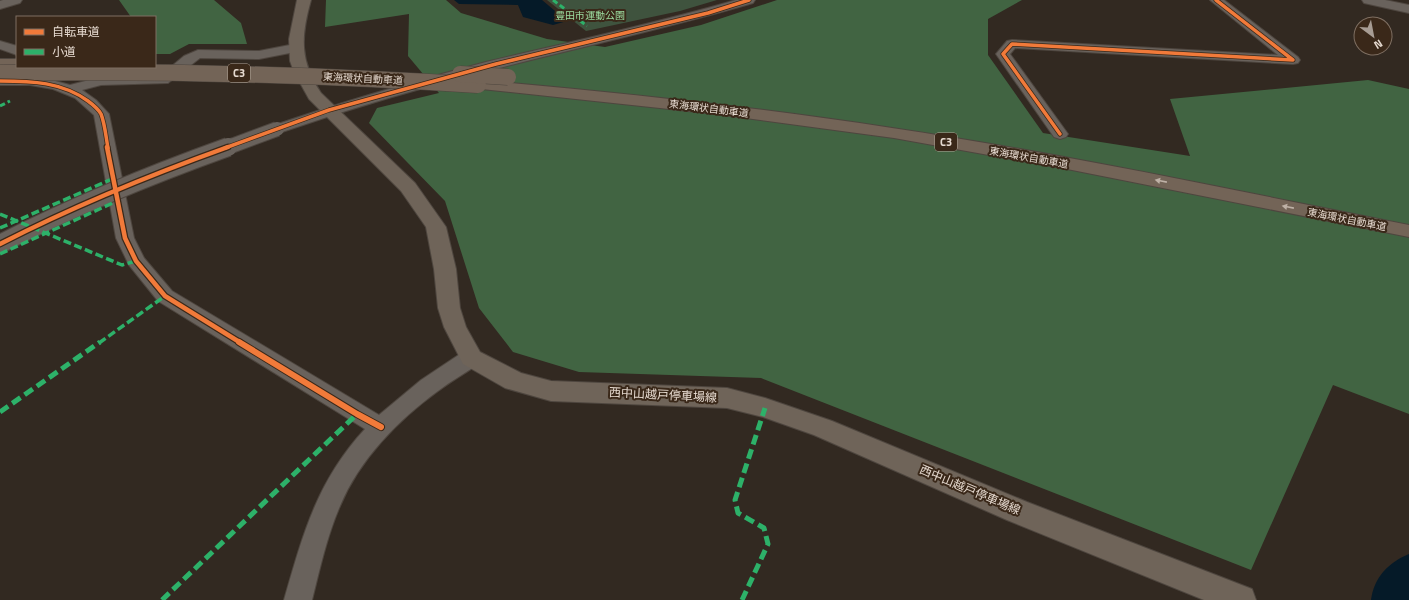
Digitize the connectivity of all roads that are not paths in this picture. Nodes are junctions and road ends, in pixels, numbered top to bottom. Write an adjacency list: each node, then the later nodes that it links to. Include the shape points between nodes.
1 (16, 0): 6 (street)
2 (304, 0): 9 (main road)
3 (749, 0): 19 (street, via 708,13 496,64)
4 (1216, 0): 20 (street, via 1293,60 1012,44 1004,54)
5 (1368, 0): 7 (street)
6 (0, 6)
7 (1409, 10)
8 (0, 45): 10 (street)
9 (295, 48): 18 (street, via 259,55 198,54 163,80 101,81); 19 (main road, via 306,83)
10 (16, 51)
11 (156, 62): 21 (highway, 東海環状自動車道 / C3, bridge, via 319,66 508,77 776,106 946,131 1132,163)
12 (0, 64): 13 (highway)
13 (16, 64)
14 (40, 68): 16 (street)
15 (0, 73): 22 (highway, 東海環状自動車道 / C3, one-way to 15, bridge, via 1122,173 923,138 720,109 478,85 307,75 86,71)
16 (28, 80): 17 (street); 18 (street)
17 (0, 81)
18 (71, 89): 25 (street, via 93,104 101,114 125,238 136,261 165,296)
19 (329, 110): 23 (street, bridge, via 156,173 45,221); 24 (main road, via 408,187 436,227 445,269 449,308 455,327)
20 (1060, 134)
21 (1409, 217)
22 (1409, 231)
23 (0, 244)
24 (471, 358): 25 (street, via 423,390); 27 (main road, 西中山越戸停車場線, via 514,381 551,391 727,398 765,408 823,428 1017,511)
25 (381, 427): 26 (street, via 354,459 333,492 318,530)
26 (298, 600)
27 (1241, 600)

